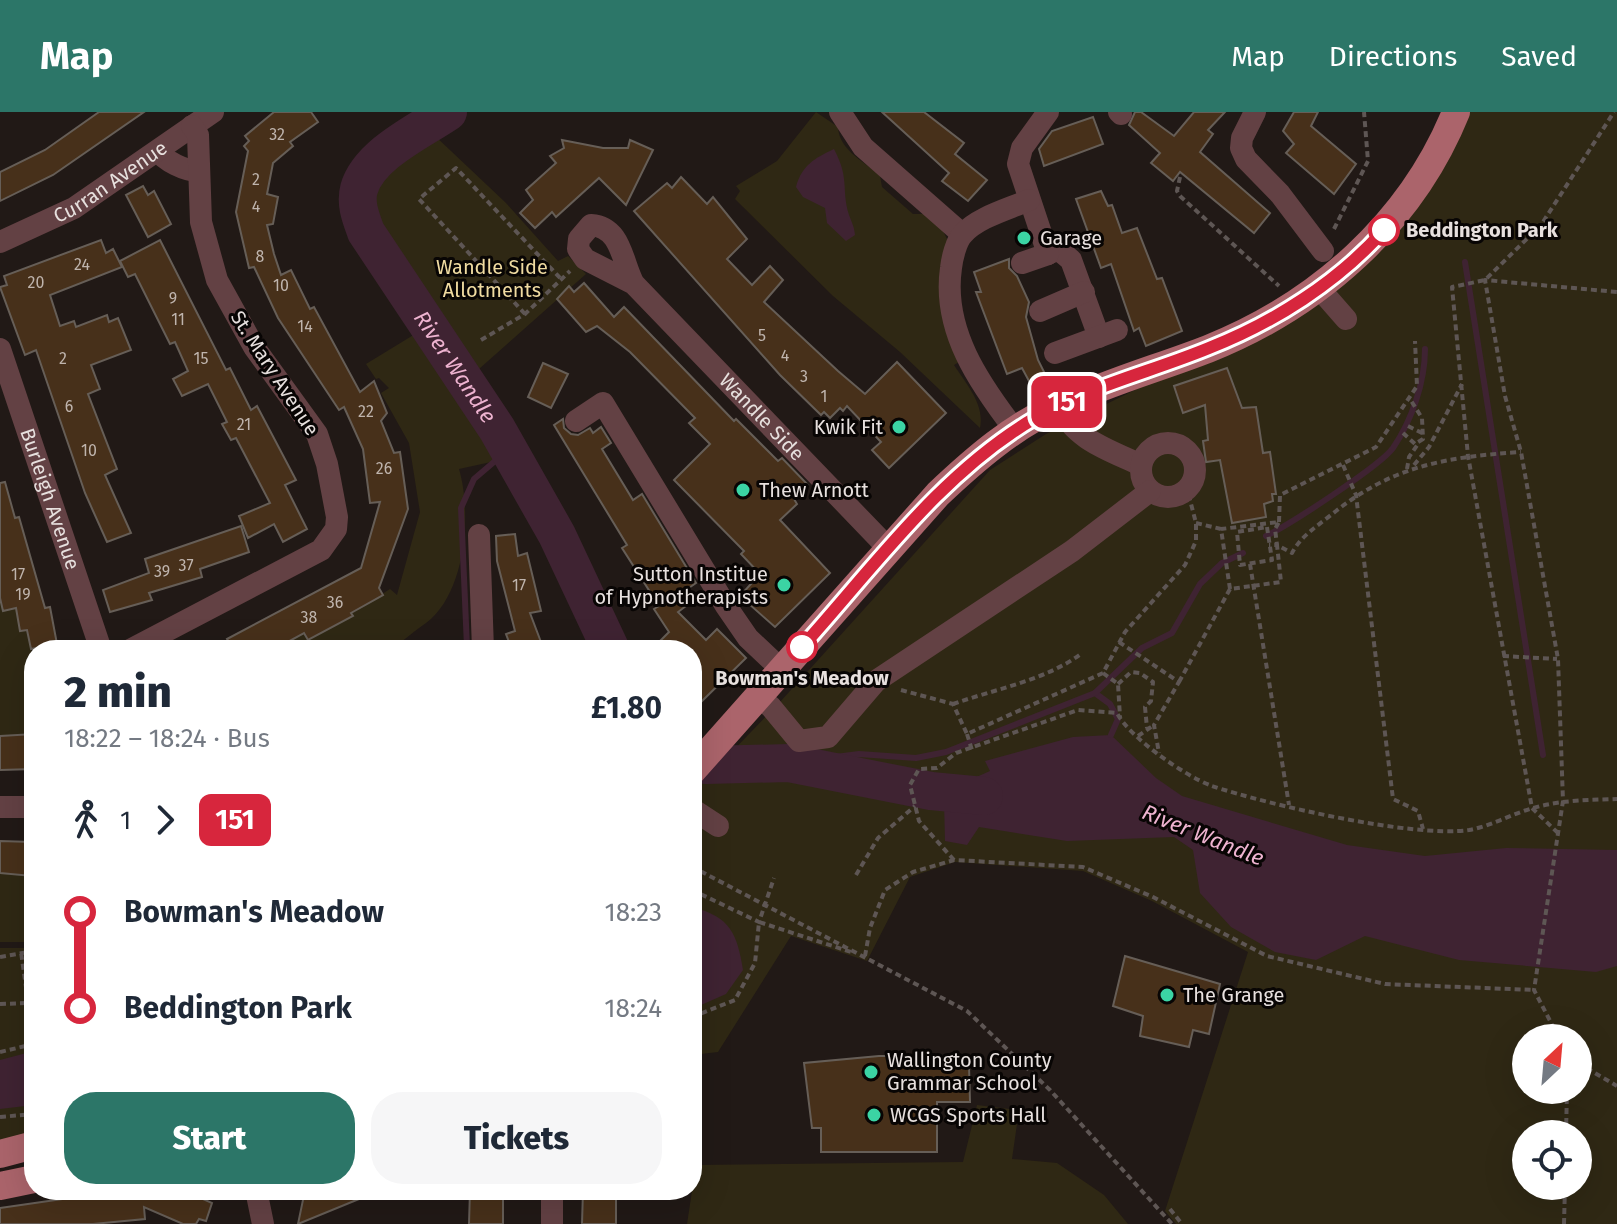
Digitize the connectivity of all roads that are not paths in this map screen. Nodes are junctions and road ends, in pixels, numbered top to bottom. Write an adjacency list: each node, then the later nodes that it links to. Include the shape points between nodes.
1 (213, 112): 6 (street, Curran Avenue)
2 (840, 112): 10 (street, via 863,147)
3 (1048, 112): 9 (street, via 1022,148 1018,164)
4 (1456, 112): 16 (main road, via 1397,215 1371,245)
5 (1255, 113): 12 (street, via 1242,138 1246,159)
6 (192, 126): 7 (street, Curran Avenue); 8 (street, St. Mary Avenue, via 198,135)
7 (158, 151): 8 (street, via 188,171); 11 (street, Curran Avenue, via 74,208)
8 (198, 171): 30 (street, St. Mary Avenue, via 203,236 217,280 254,347 317,434 335,500 336,529 321,550)
9 (1029, 200): 10 (street); 13 (street)
10 (962, 234): 24 (street, via 948,286 950,314 967,359)
11 (0, 242)
12 (1323, 251)
13 (1048, 254): 14 (street); 17 (street, via 1058,249 1071,260)
14 (1022, 263)
15 (634, 284): 15 (street, Wandle Side, via 583,256 578,249 583,231 591,225 607,229 622,249); 28 (street, Wandle Side)
16 (1318, 287): 19 (street); 22 (main road, via 1282,312 1209,348)
17 (1084, 292): 18 (street); 21 (street, via 1108,333)
18 (1040, 311)
19 (1346, 319)
20 (0, 349): 29 (street, Burleigh Avenue)
21 (1055, 353)
22 (1059, 405): 24 (main road); 25 (street, via 1081,436)
23 (576, 421): 32 (street, via 600,398 726,606 748,638)
24 (1015, 430): 28 (main road, via 938,494)
25 (1141, 465): 26 (street); 26 (street, via 1145,456 1167,443 1183,448 1194,462 1194,480 1182,494 1166,498)
26 (1150, 491): 33 (street, via 1072,551 876,681 828,737 799,741)
27 (479, 535): 31 (street)
28 (889, 549): 32 (main road)
29 (98, 640)
30 (149, 640)
31 (483, 640)
32 (782, 670): 33 (main road)
33 (757, 696): 34 (main road)
34 (702, 759)
35 (0, 807): 36 (street)
36 (24, 807)
37 (702, 816): 38 (street)
38 (718, 826)
39 (24, 1148): 40 (main road)
40 (0, 1154)
41 (24, 1181): 42 (main road)
42 (0, 1186)
43 (258, 1200): 45 (street)
44 (552, 1200): 46 (street)
45 (263, 1224)
46 (552, 1224)

